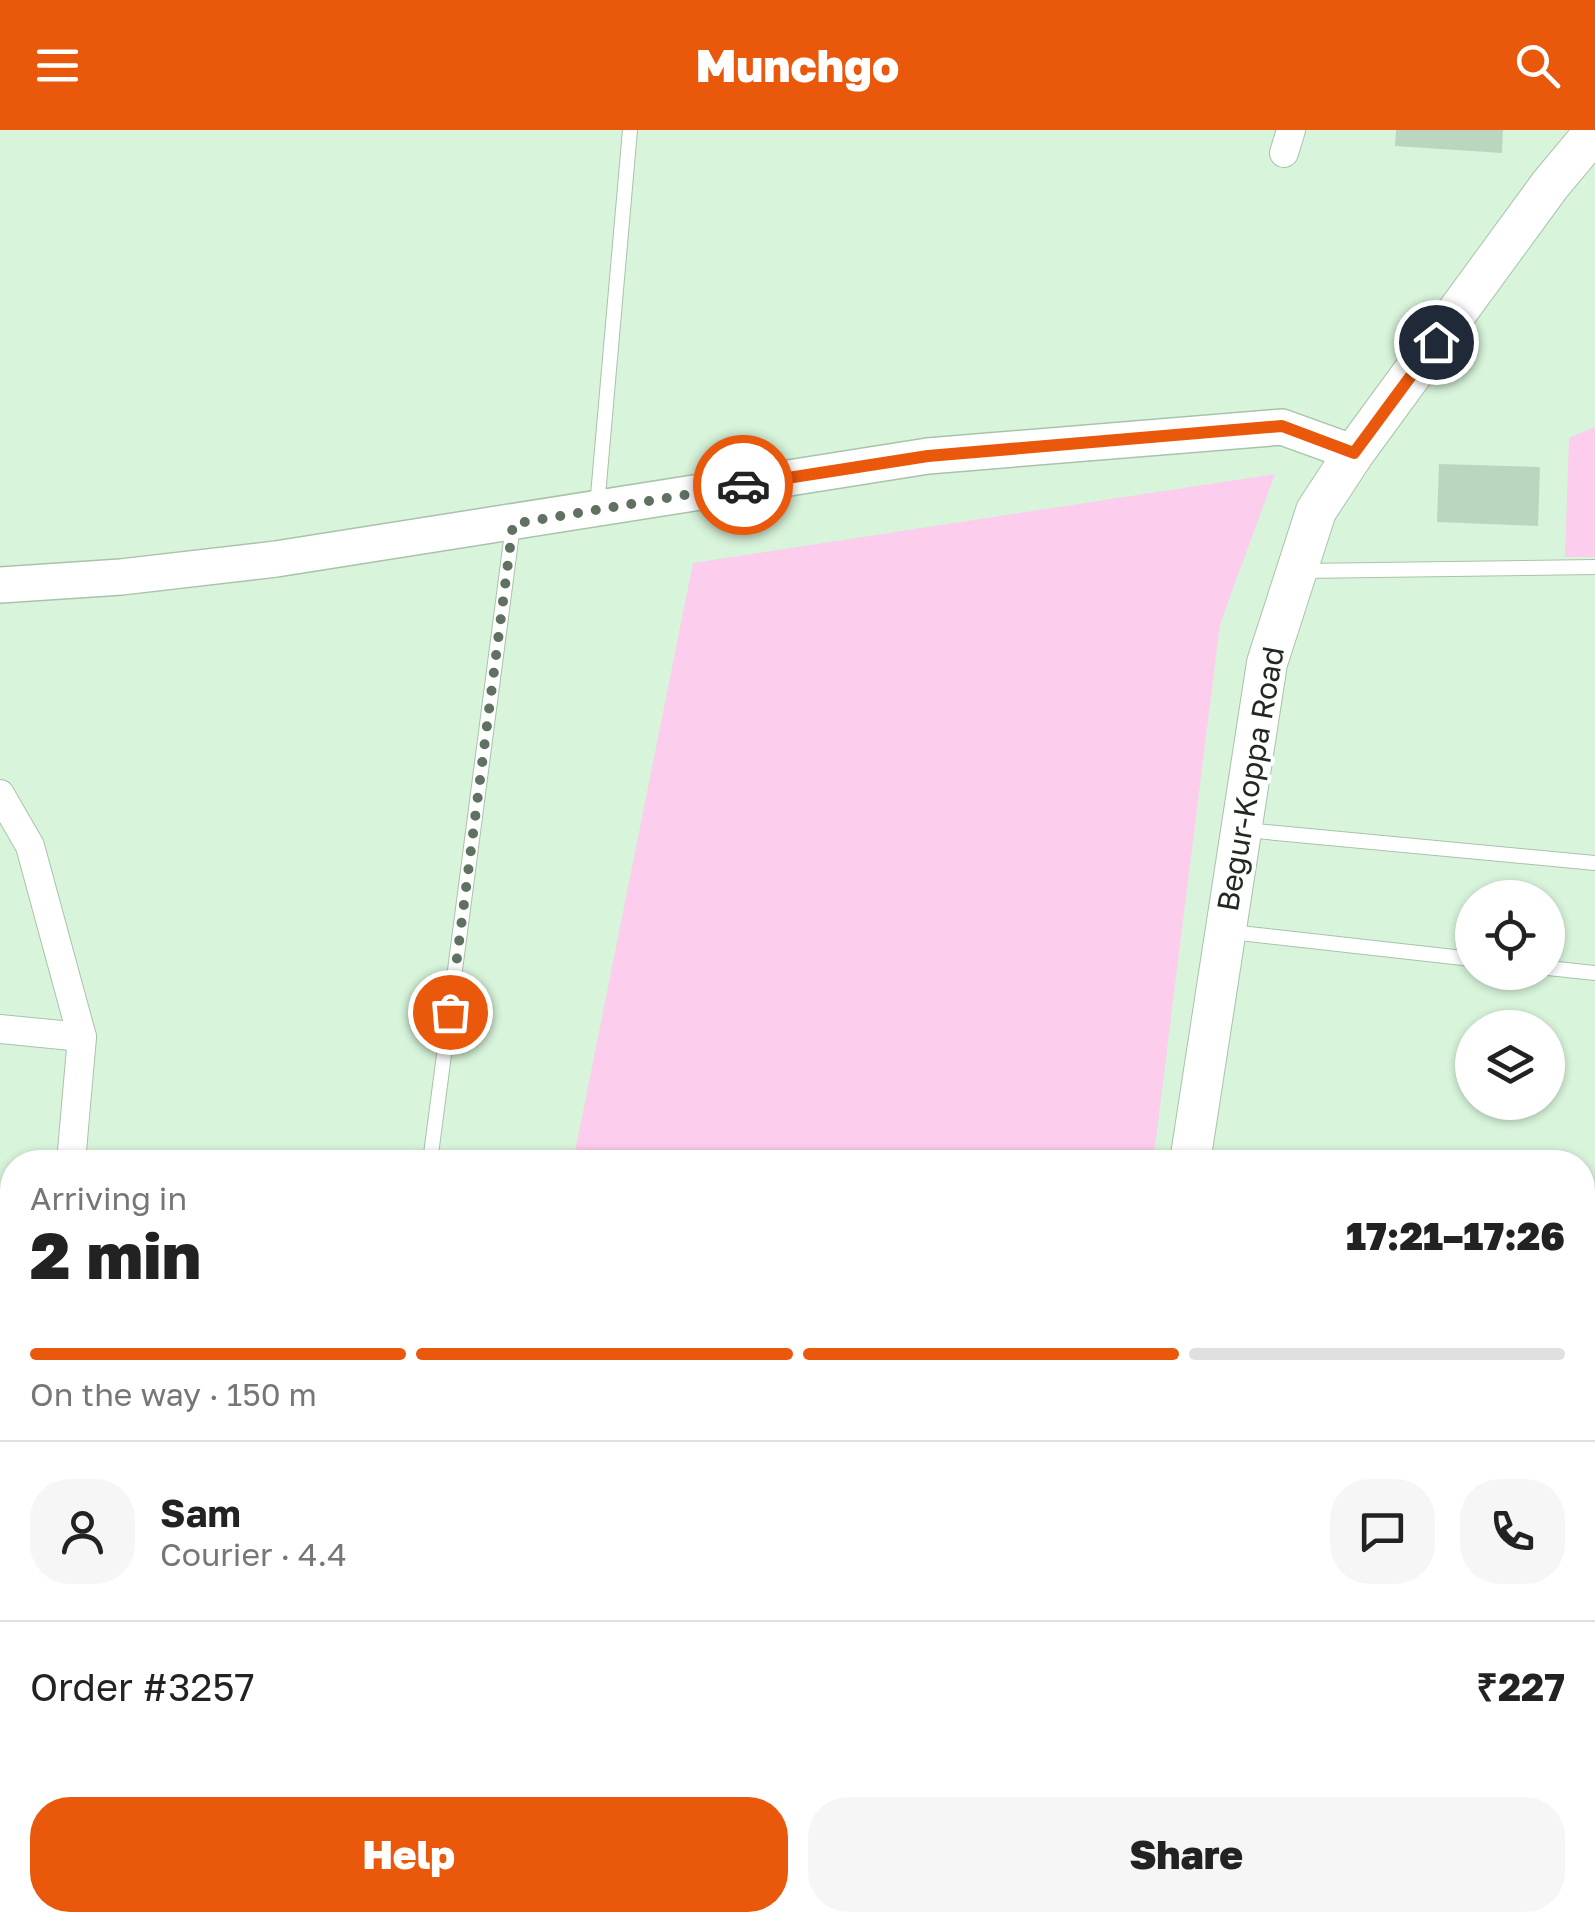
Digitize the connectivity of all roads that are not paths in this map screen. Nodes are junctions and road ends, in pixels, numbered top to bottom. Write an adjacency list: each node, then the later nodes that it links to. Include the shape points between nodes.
1 (630, 130): 4 (lane)
2 (1595, 130): 3 (main road, Begur-Koppa Road)
3 (1354, 453): 4 (street, via 1282,426 928,456); 7 (main road, Begur-Koppa Road, via 1316,511)
4 (597, 508): 5 (street)
5 (513, 524): 8 (street, via 238,563); 19 (lane)
6 (1595, 567): 7 (lane)
7 (1295, 571): 10 (main road, Begur-Koppa Road, via 1266,662)
8 (0, 585)
9 (0, 794): 17 (street, via 30,846)
10 (1244, 830): 11 (lane); 12 (main road, Begur-Koppa Road)
11 (1595, 863)
12 (1226, 932): 13 (lane); 20 (main road, Begur-Koppa Road)
13 (1455, 957)
14 (1565, 970): 15 (lane)
15 (1595, 973)
16 (0, 1029): 17 (street)
17 (82, 1037): 18 (street)
18 (72, 1150)
19 (432, 1150)
20 (1191, 1150)

